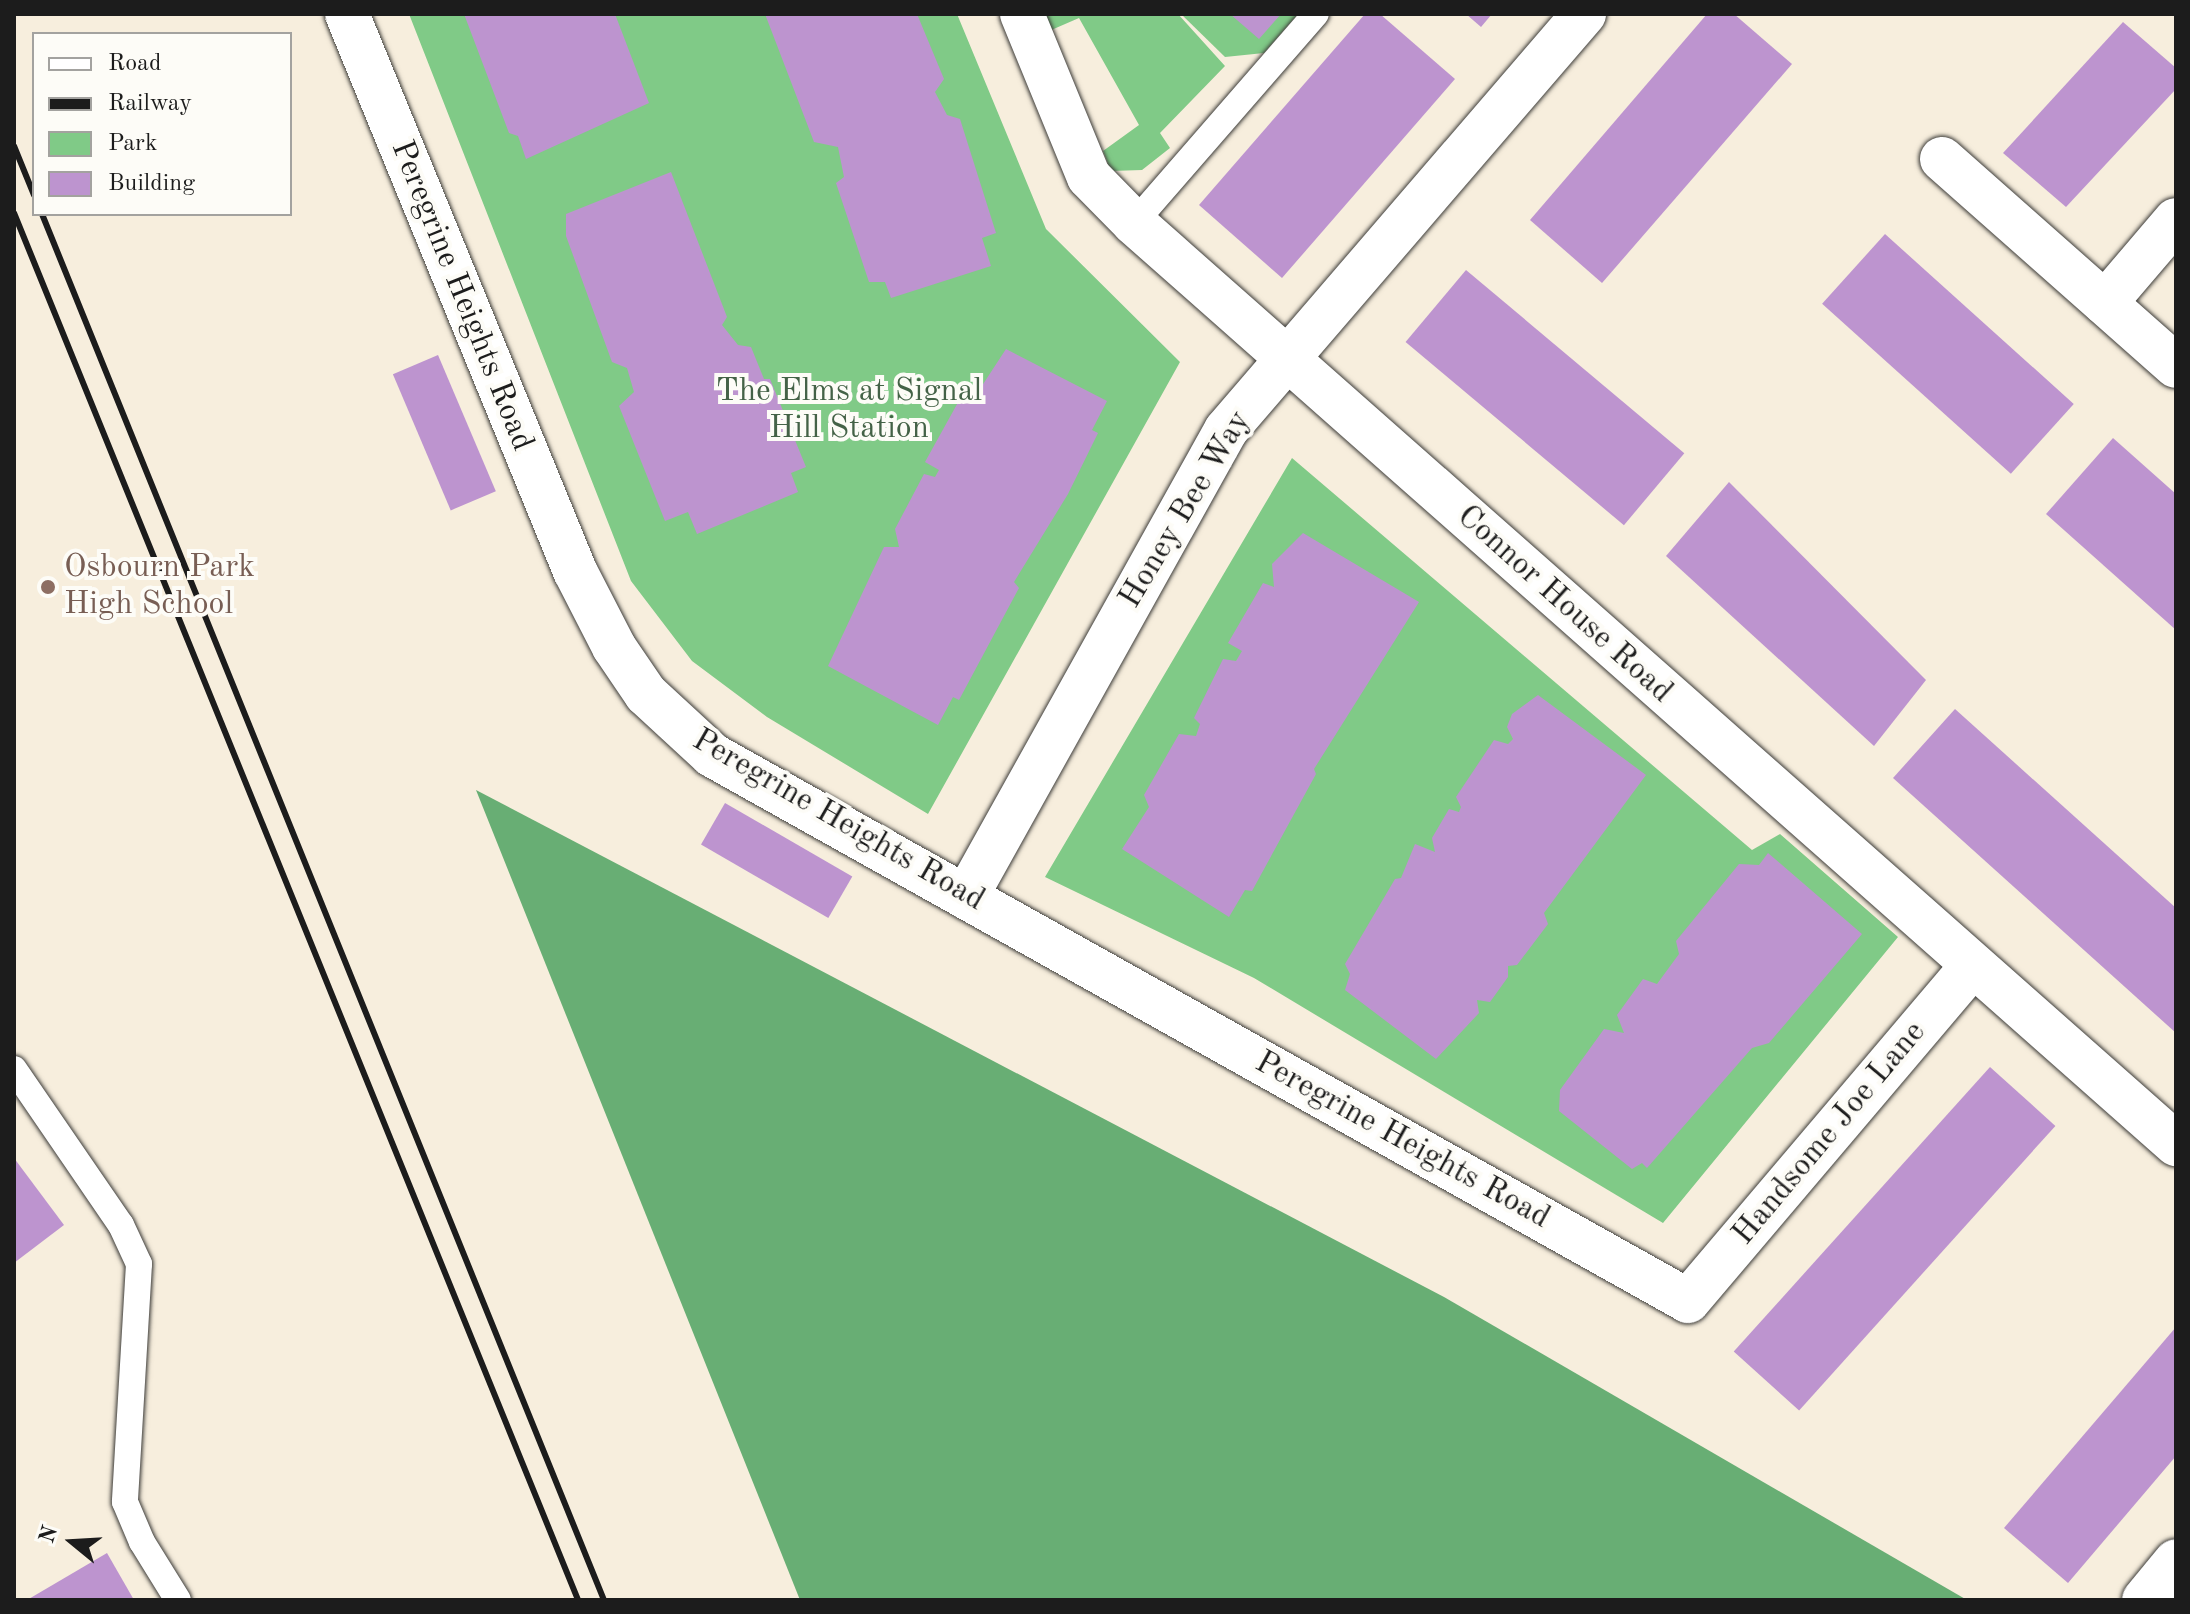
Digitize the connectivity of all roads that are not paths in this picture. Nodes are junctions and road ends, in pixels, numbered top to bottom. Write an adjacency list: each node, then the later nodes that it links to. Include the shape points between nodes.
1 (347, 14): 11 (street, Peregrine Heights Road, via 575,571 614,647 646,694 712,755)
2 (1022, 14): 7 (street, Connor House Road, via 1089,177)
3 (1316, 14): 7 (lane)
4 (1584, 14): 9 (street, Honey Bee Way)
5 (1942, 159): 8 (street)
6 (2176, 220): 8 (street)
7 (1134, 223): 9 (street, Connor House Road)
8 (2105, 303): 10 (street)
9 (1287, 359): 11 (street, Honey Bee Way, via 1226,430); 12 (street, Connor House Road)
10 (2176, 366)
11 (966, 897): 15 (street, Peregrine Heights Road)
12 (1972, 966): 14 (street, Connor House Road); 15 (street, Handsome Joe Lane)
13 (14, 1069): 17 (lane, via 121,1225 139,1264 125,1502 142,1542)
14 (2176, 1144)
15 (1688, 1301)
16 (2176, 1561): 18 (street)
17 (178, 1600)
18 (2144, 1600)

